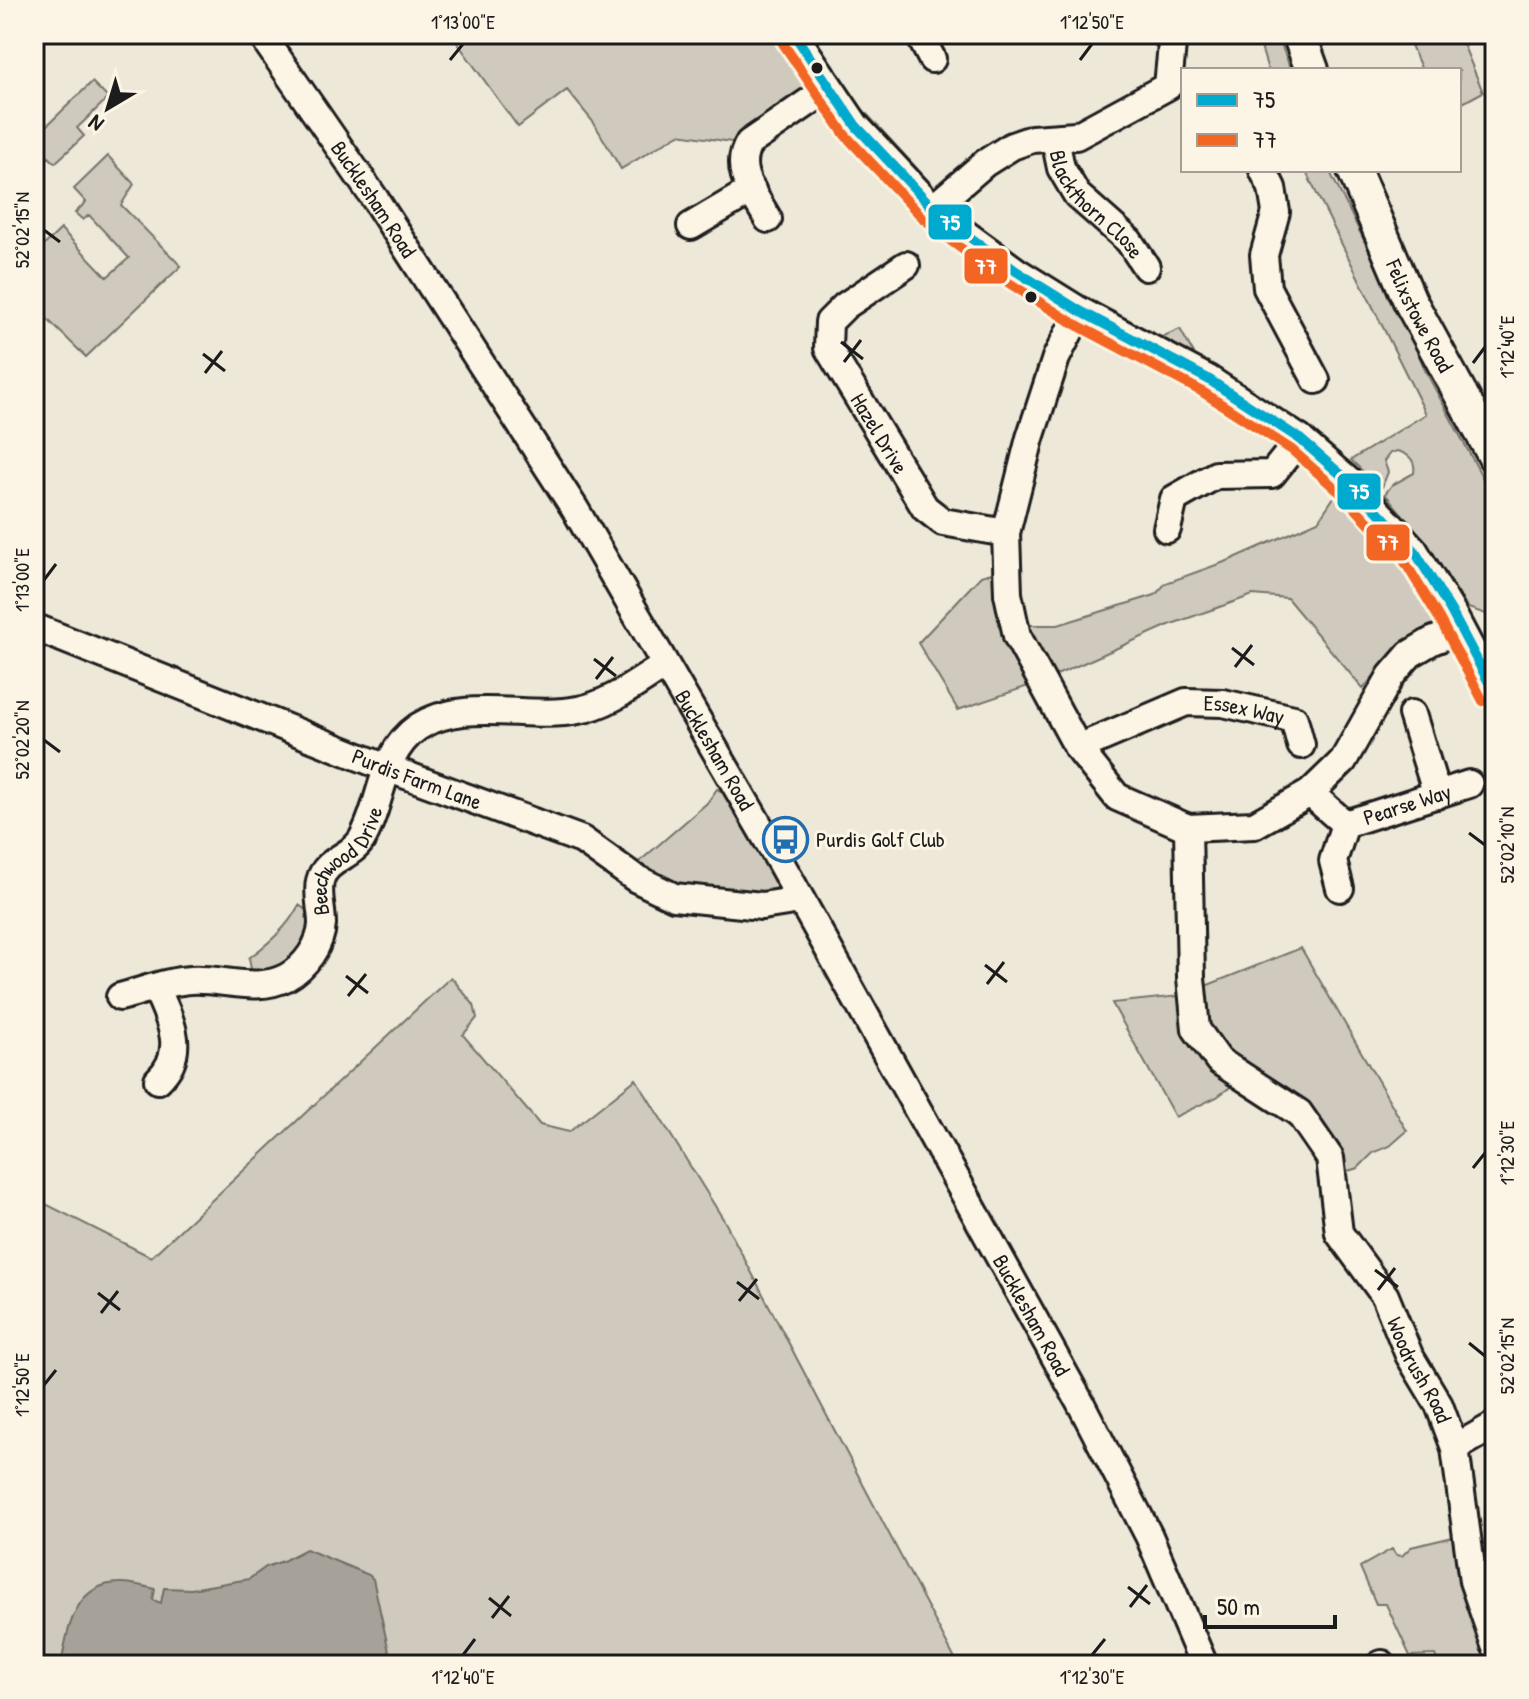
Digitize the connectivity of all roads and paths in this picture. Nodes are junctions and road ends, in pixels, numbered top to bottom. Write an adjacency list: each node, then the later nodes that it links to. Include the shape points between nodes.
1 (261, 34): 27 (street, Bucklesham Road, via 567,496)
2 (794, 34): 8 (street)
3 (919, 34): 6 (street)
4 (1166, 34): 9 (street)
5 (1299, 34): 7 (main road)
6 (932, 59)
7 (1311, 68)
8 (829, 88): 13 (street, via 749,143 742,167); 14 (street, via 888,163)
9 (1176, 90): 10 (street, via 1076,136)
10 (1055, 139): 14 (street, via 1012,146); 18 (street, Blackthorn Close, via 1061,168 1077,195 1129,241)
11 (1264, 172): 20 (street, via 1276,212 1264,255 1267,288)
12 (1355, 172): 22 (main road, Felixstowe Road, via 1410,301)
13 (752, 190): 15 (street); 16 (street)
14 (933, 208): 19 (street)
15 (768, 219)
16 (691, 226)
17 (906, 265): 24 (street, Hazel Drive, via 829,322 828,348 925,508 943,522)
18 (1146, 267)
19 (1080, 311): 21 (street, via 1208,379); 24 (street, via 1056,358)
20 (1316, 380)
21 (1300, 439): 23 (street, via 1272,474 1216,475 1174,499); 26 (street, via 1353,485 1414,550)
22 (1495, 457)
23 (1167, 529)
24 (1006, 533): 31 (street, via 1008,594 1017,636)
25 (34, 627): 32 (street, Purdis Farm Lane)
26 (1460, 630): 28 (street); 34 (street, via 1410,654 1391,676 1343,761)
27 (664, 666): 32 (street, Beechwood Drive, via 582,710 433,718 409,734); 39 (street, Bucklesham Road)
28 (1495, 694)
29 (1412, 714): 35 (street)
30 (1301, 745): 31 (street, Essex Way, via 1294,719 1223,703 1186,702)
31 (1078, 748): 37 (street, via 1117,797)
32 (387, 768): 39 (street, Purdis Farm Lane, via 582,840 635,878 674,897 762,906); 40 (street, Beechwood Drive, via 361,841 326,868 320,881 319,941 299,968 261,985 211,979)
33 (1469, 784): 35 (street, Pearse Way)
34 (1310, 793): 36 (street, Pearse Way); 37 (street, via 1254,825)
35 (1437, 795): 36 (street, Pearse Way)
36 (1345, 824): 38 (street, via 1333,861)
37 (1188, 828): 44 (street, Woodrush Road, via 1196,1029 1219,1061 1299,1113 1330,1158 1339,1233 1385,1296)
38 (1340, 888)
39 (800, 900): 47 (street, Bucklesham Road, via 1080,1402 1149,1536)
40 (156, 988): 41 (street, Beechwood Drive); 42 (street, via 175,1043 171,1066)
41 (120, 997)
42 (158, 1080)
43 (1495, 1425): 44 (street)
44 (1455, 1448): 45 (street, Woodrush Road)
45 (1484, 1580): 46 (street, Woodrush Road)
46 (1495, 1645)
47 (1204, 1665)

